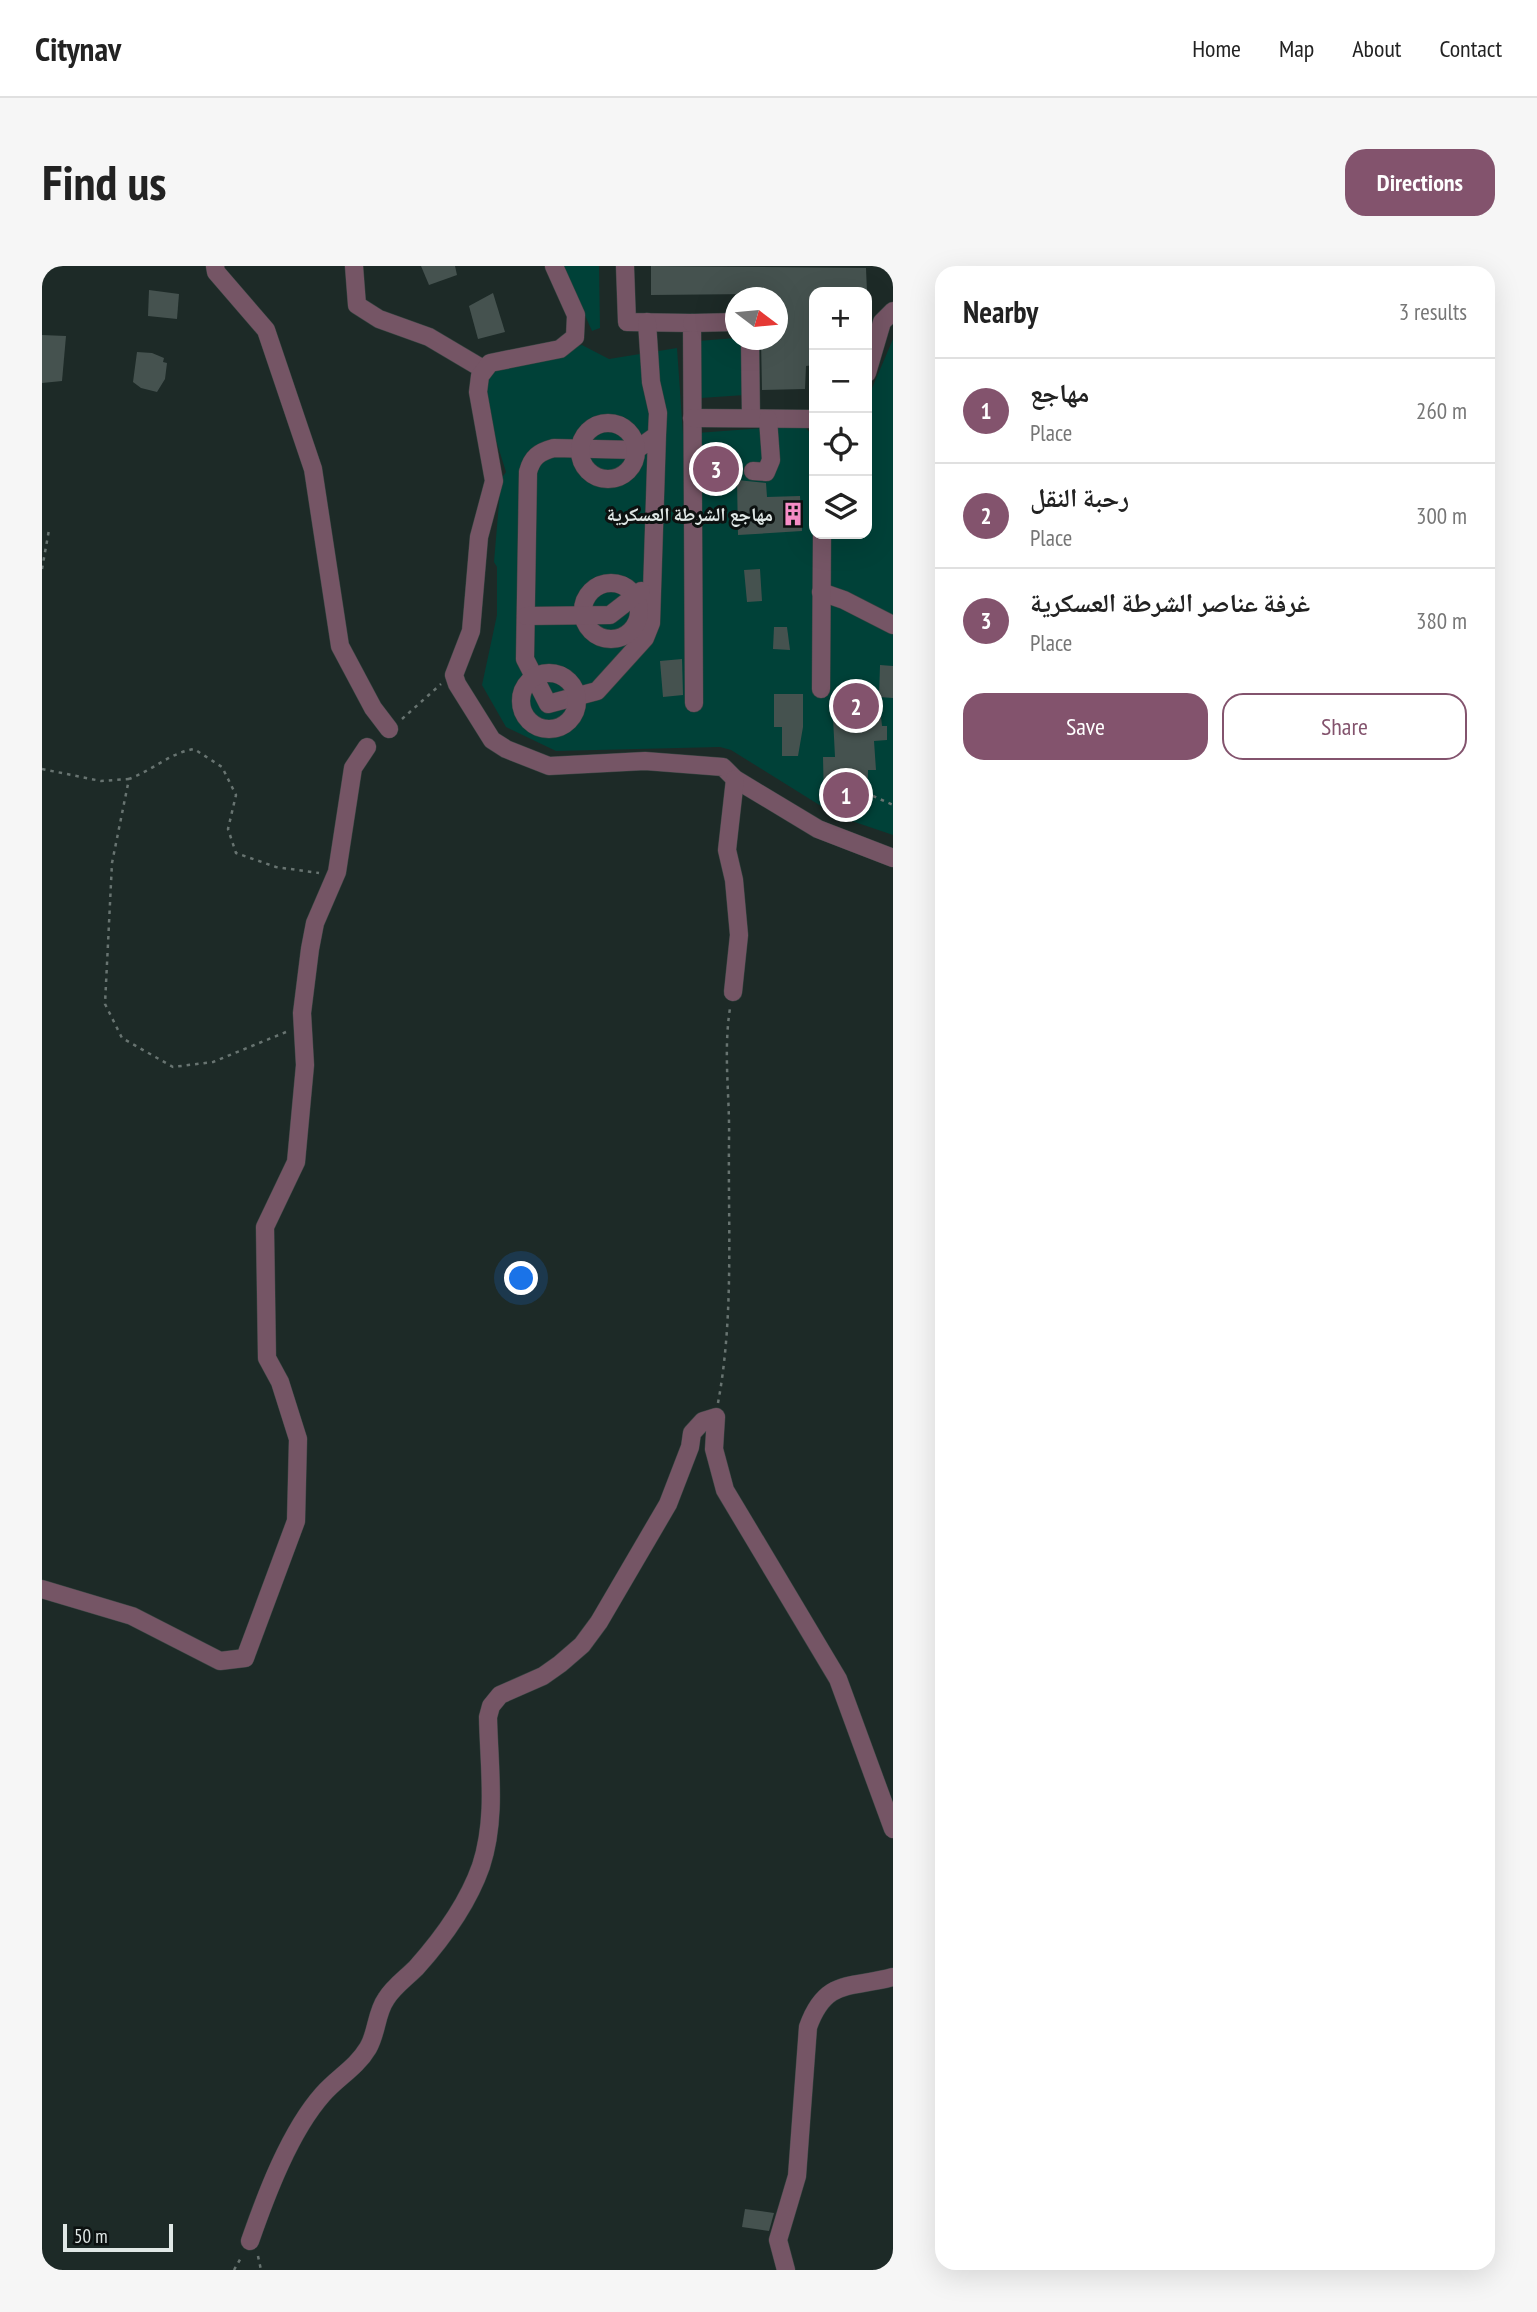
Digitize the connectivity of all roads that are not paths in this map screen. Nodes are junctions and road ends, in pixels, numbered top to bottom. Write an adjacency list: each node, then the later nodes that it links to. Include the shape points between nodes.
1 (215, 266): 30 (street, via 266,330 313,469 340,646)
2 (354, 266): 11 (street, via 357,304 379,319 429,337)
3 (554, 266): 11 (street, via 576,315 575,337 559,349 502,358)
4 (625, 266): 7 (street, via 627,322)
5 (893, 311): 10 (street, via 882,322)
6 (725, 322): 8 (street)
7 (647, 323): 8 (street); 15 (street)
8 (692, 323): 12 (street)
9 (751, 350): 13 (street)
10 (872, 356)
11 (483, 369): 32 (street, via 478,392 494,481 479,537 471,631 454,675 492,740 550,766 645,761 708,764 723,767)
12 (692, 418): 13 (street); 29 (street)
13 (759, 419): 14 (street); 18 (street, via 771,460 766,472)
14 (809, 419)
15 (657, 435): 16 (street); 20 (street)
16 (636, 450): 17 (street); 17 (street, via 633,464 623,475 609,479 584,466); 17 (street, via 627,430 607,422 593,426 583,437)
17 (581, 451): 24 (street, via 543,451 527,472)
18 (753, 471)
19 (822, 539): 21 (street)
20 (653, 578): 22 (street); 28 (street, via 651,623 645,638 606,684)
21 (821, 592): 25 (street); 27 (street)
22 (635, 597): 23 (street, via 610,615); 23 (street, via 624,586 596,587 586,598); 23 (street, via 639,610 636,625 626,635 611,640 597,636)
23 (583, 615): 24 (street)
24 (526, 616): 26 (street, via 525,659)
25 (893, 625)
26 (534, 678): 28 (street, via 559,674 571,682); 28 (street, via 548,704); 28 (street, via 523,692 521,706 528,720 540,728 555,729 568,723)
27 (821, 689)
28 (577, 698)
29 (694, 703)
30 (389, 729)
31 (367, 747): 35 (street, via 353,768 335,876 315,923 302,1025 305,1065 296,1162 265,1227 267,1357 298,1439 296,1521 245,1658 220,1661 132,1616)
32 (735, 779): 33 (street, via 818,829); 34 (street, via 727,850 740,935)
33 (893, 858)
34 (733, 992)
35 (42, 1589)
36 (893, 1829): 38 (street, via 838,1679 725,1490 714,1449 716,1417 703,1420 692,1433 668,1504 600,1622 560,1664 500,1695 491,1706 488,1836 466,1900 416,1968 386,1998 358,2063 322,2094 308,2116 278,2172)
37 (893, 1977): 39 (street, via 836,1988 817,2005 807,2027 798,2165 778,2240)
38 (250, 2241)
39 (786, 2270)

